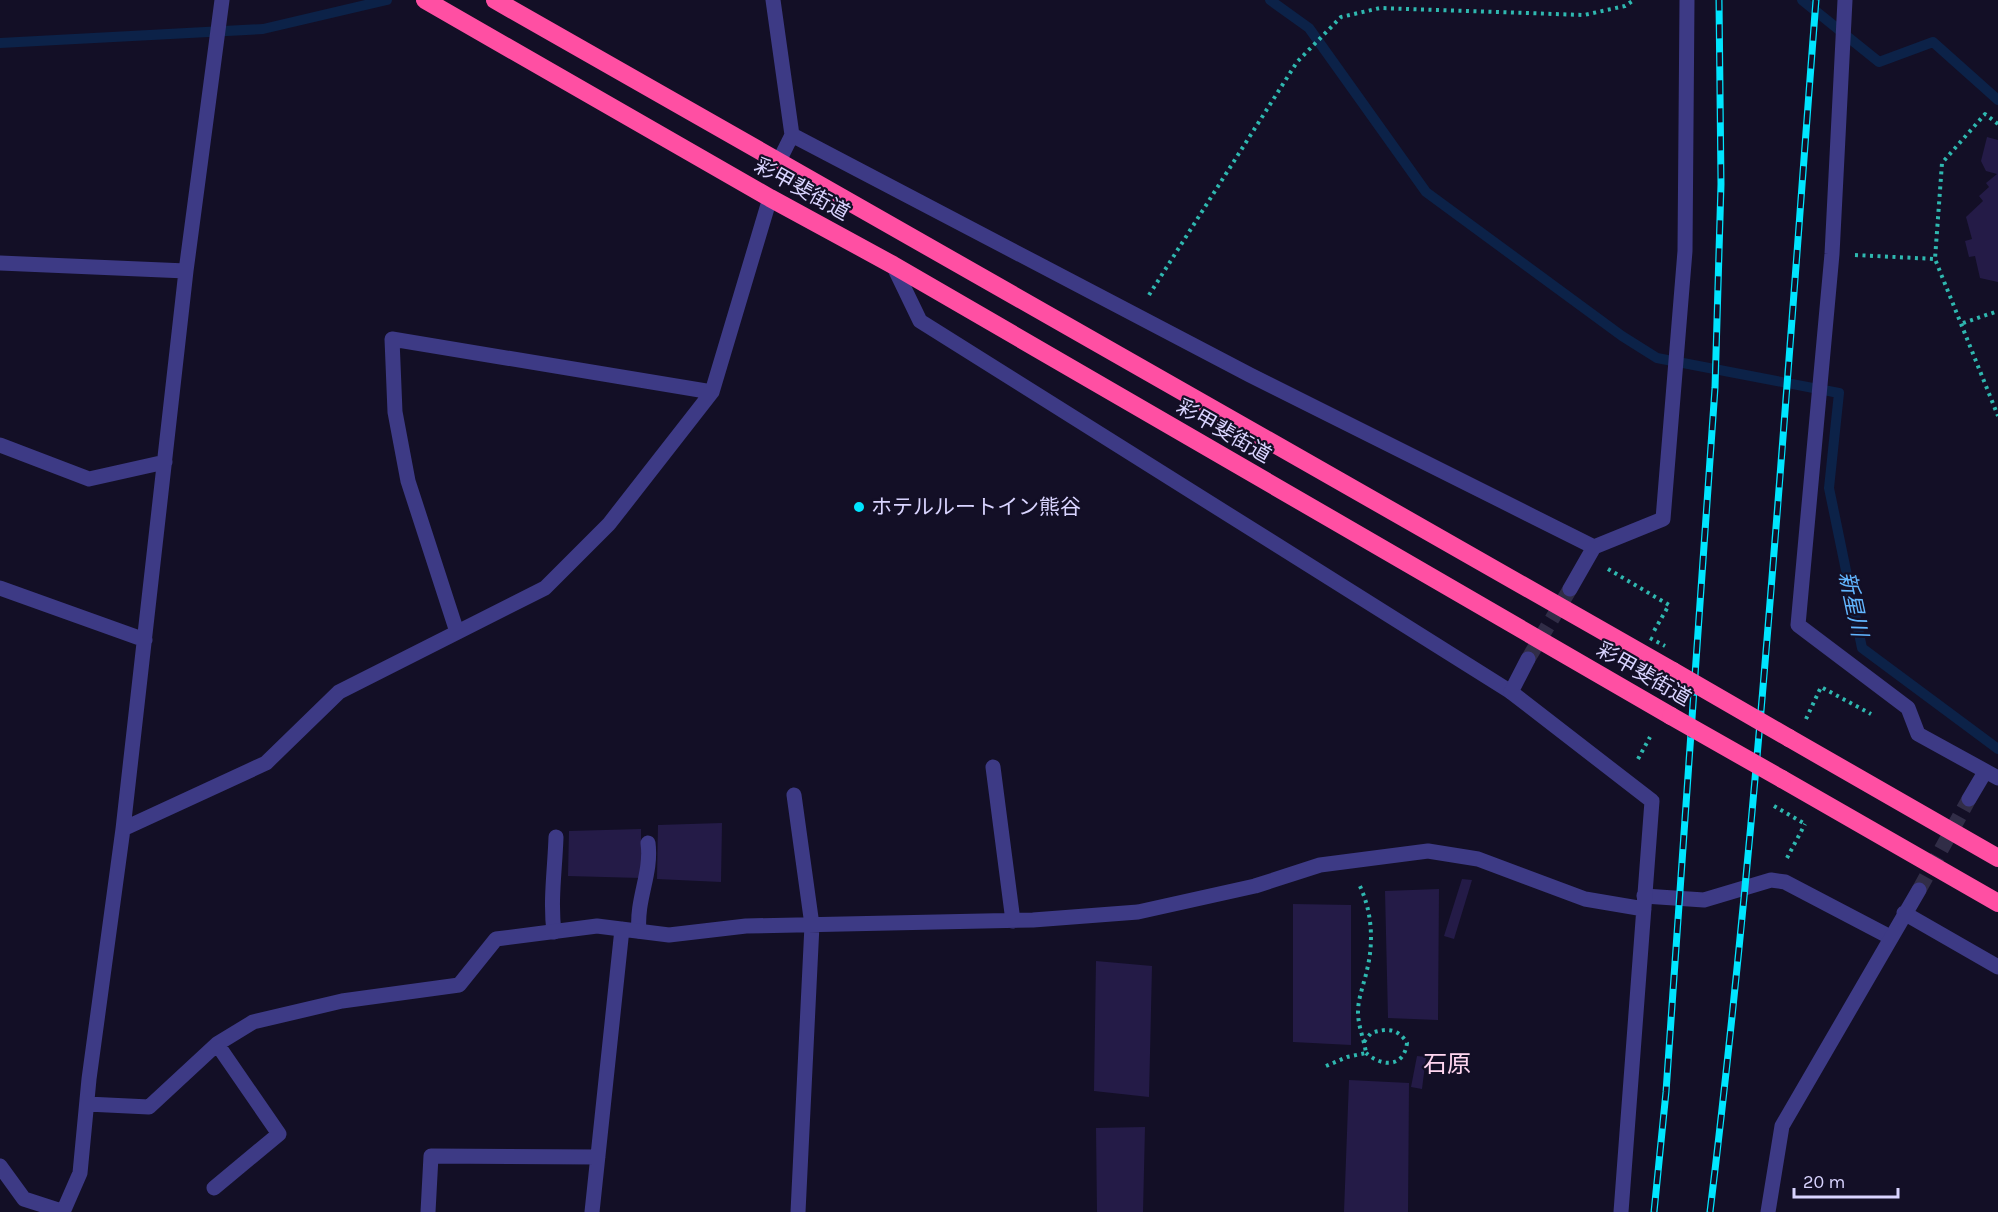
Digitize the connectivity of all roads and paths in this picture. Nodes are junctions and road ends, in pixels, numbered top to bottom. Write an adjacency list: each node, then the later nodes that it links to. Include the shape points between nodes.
1 (222, 0): 16 (street)
2 (425, 0): 11 (highway, 彩甲斐街道)
3 (495, 0): 10 (highway, 彩甲斐街道)
4 (773, 0): 9 (street)
5 (1634, 0): 18 (path, via 1625,6 1584,15 1380,8 1341,17 1297,62)
6 (1687, 0): 24 (street, via 1685,251 1663,519)
7 (1845, 0): 12 (street)
8 (1998, 124): 13 (path, via 1985,114 1942,163)
9 (792, 135): 10 (street); 18 (street)
10 (778, 161): 43 (highway, 彩甲斐街道, bridge)
11 (770, 198): 15 (highway, 彩甲斐街道); 20 (street)
12 (1832, 254): 13 (path); 36 (street, via 1798,625 1908,708 1918,734)
13 (1935, 260): 19 (path)
14 (0, 263): 16 (street)
15 (893, 265): 32 (street, via 920,321); 48 (highway, 彩甲斐街道, bridge)
16 (186, 271): 23 (street)
17 (1998, 311): 19 (path)
18 (1137, 315): 24 (street)
19 (1963, 323): 21 (path)
20 (712, 392): 28 (street, via 609,524 545,588); 28 (street, via 392,339 395,412 408,481)
21 (1998, 416)
22 (0, 445): 23 (street, via 89,479)
23 (165, 462): 30 (street)
24 (1594, 547): 27 (street)
25 (1605, 567): 29 (path, via 1669,605)
26 (0, 588): 30 (street)
27 (1570, 589)
28 (457, 632): 40 (street, via 339,692 266,763)
29 (1650, 638)
30 (145, 640): 40 (street)
31 (1528, 659): 32 (street)
32 (1511, 692): 47 (street, via 1652,801)
33 (1880, 719): 34 (path, via 1821,687)
34 (1803, 725)
35 (993, 767): 50 (street)
36 (1992, 775): 38 (street)
37 (794, 795): 51 (street)
38 (1969, 799)
39 (1805, 824): 45 (path, via 1787,858)
40 (123, 829): 61 (street)
41 (556, 837): 54 (street, via 550,901)
42 (648, 843): 53 (street, via 647,878 637,911)
43 (1998, 858)
44 (1346, 862): 47 (street, via 1428,851 1478,859 1585,899); 50 (street, via 1320,865 1255,886 1138,912); 57 (path, via 1366,899 1371,921 1370,956 1358,1009)
45 (1794, 862)
46 (1919, 890): 49 (street)
47 (1644, 903): 55 (street, via 1704,900 1771,880 1785,882); 69 (street)
48 (1998, 903)
49 (1904, 913): 55 (street); 56 (street)
50 (1013, 921): 51 (street)
51 (813, 925): 53 (street, via 746,926 669,935); 68 (street)
52 (622, 929): 53 (street); 54 (street, via 597,926); 62 (street)
53 (639, 931)
54 (554, 932): 58 (street, via 496,939 459,985 342,1001 253,1022)
55 (1890, 937): 70 (street, via 1782,1126)
56 (1998, 967)
57 (1364, 1042): 59 (path); 59 (path, via 1371,1033 1389,1029 1397,1031 1407,1043 1400,1059 1388,1064 1379,1064)
58 (217, 1044): 61 (street, via 149,1107); 64 (street, via 279,1134)
59 (1366, 1053): 60 (path)
60 (1326, 1066)
61 (87, 1104): 65 (street, via 80,1173)
62 (598, 1157): 66 (street, via 431,1156); 67 (street)
63 (0, 1166): 65 (street, via 24,1199)
64 (214, 1188)
65 (63, 1212)
66 (428, 1212)
67 (591, 1212)
68 (798, 1212)
69 (1621, 1212)
70 (1768, 1212)

